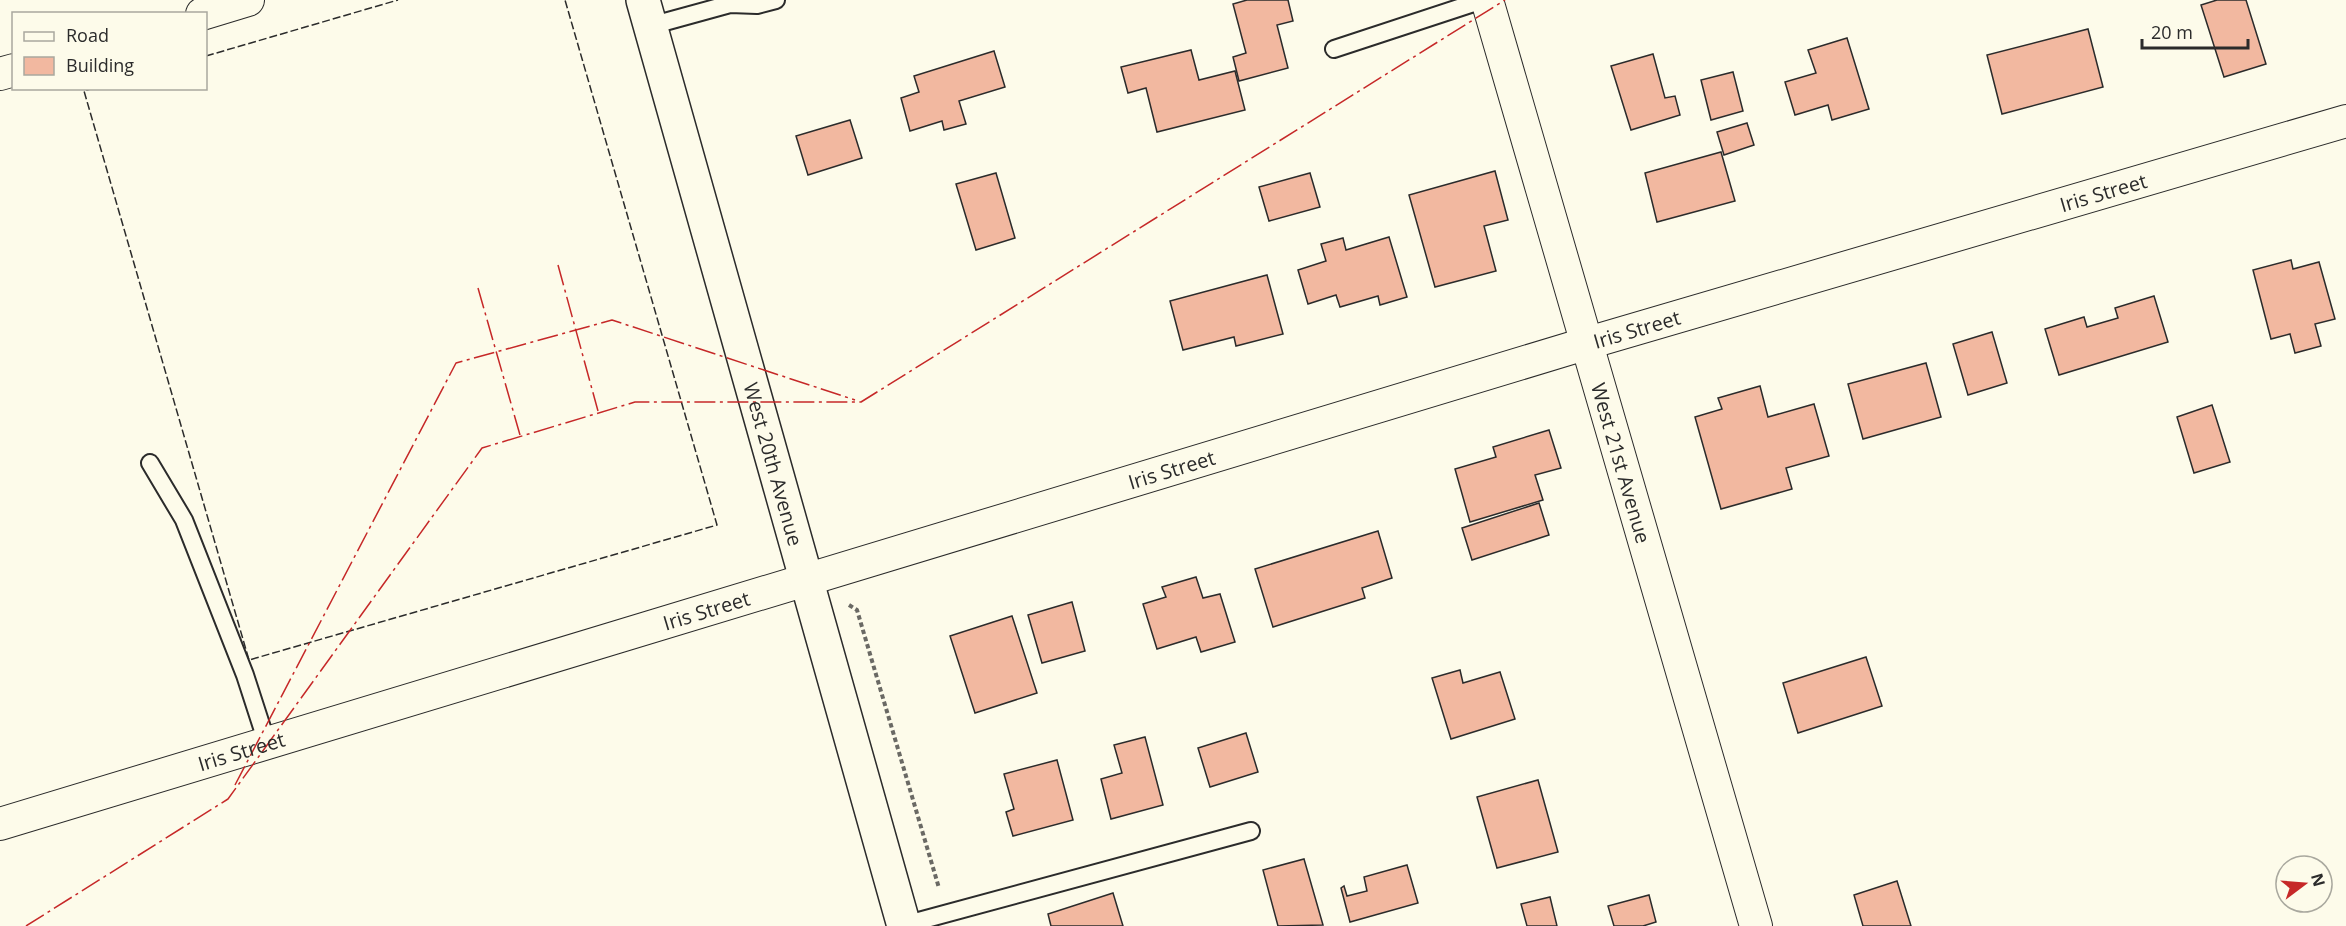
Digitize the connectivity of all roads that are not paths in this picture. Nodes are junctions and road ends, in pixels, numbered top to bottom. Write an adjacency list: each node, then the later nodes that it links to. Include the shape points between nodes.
1 (248, 0): 4 (street)
2 (776, 0): 5 (lane, via 757,5)
3 (1485, 0): 6 (lane); 8 (street, West 21st Avenue)
4 (207, 12)
5 (646, 13): 10 (street, West 20th Avenue)
6 (1334, 49)
7 (2346, 121): 8 (street, Iris Street)
8 (1588, 343): 10 (street, Iris Street); 15 (street, West 21st Avenue)
9 (150, 463): 11 (lane, via 184,520 245,675)
10 (805, 579): 11 (street, Iris Street); 14 (street, West 20th Avenue)
11 (267, 743): 12 (street, Iris Street)
12 (0, 824)
13 (1251, 831): 14 (lane)
14 (904, 926)
15 (1756, 926)

